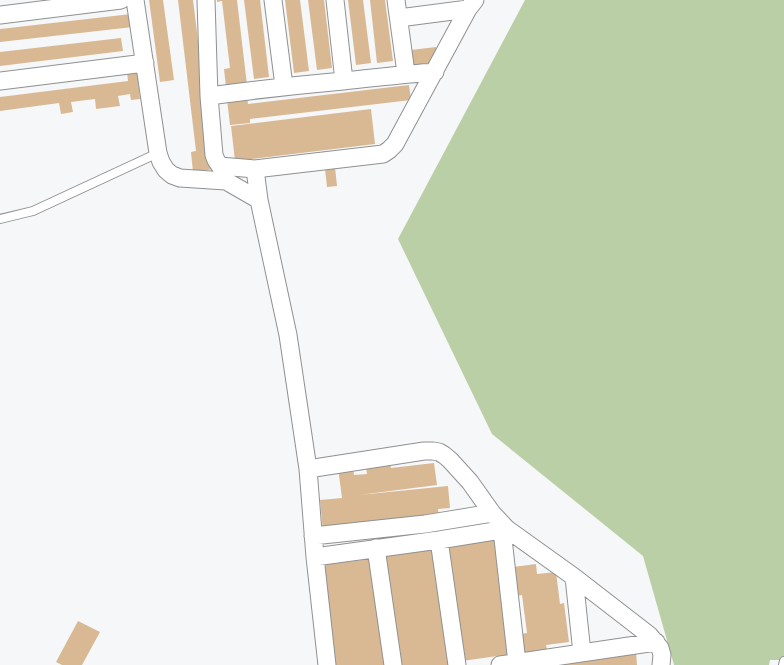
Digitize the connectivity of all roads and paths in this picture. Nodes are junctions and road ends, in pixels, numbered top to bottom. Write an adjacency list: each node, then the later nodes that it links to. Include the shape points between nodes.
1 (121, 0): 8 (street)
2 (135, 0): 10 (street)
3 (206, 0): 16 (street)
4 (273, 0): 15 (street)
5 (335, 0): 14 (street)
6 (396, 0): 9 (street)
7 (471, 4): 9 (street); 11 (street)
8 (0, 15)
9 (398, 18): 12 (street)
10 (145, 63): 13 (street); 17 (street)
11 (435, 72): 12 (street); 18 (street, via 395,144 383,154)
12 (406, 73): 14 (street)
13 (0, 81)
14 (344, 81): 15 (street)
15 (284, 86): 16 (street)
16 (209, 96): 19 (street, via 214,155 220,166)
17 (158, 153): 19 (street, via 166,170 180,178); 21 (lane, via 33,211)
18 (255, 169): 19 (street); 20 (street)
19 (229, 174): 20 (street)
20 (260, 200): 22 (street, via 288,335)
21 (0, 219)
22 (308, 469): 23 (street, via 424,451 439,452 470,482); 25 (street)
23 (492, 513): 24 (street); 25 (street, via 425,524)
24 (505, 529): 26 (street); 29 (street); 33 (street)
25 (313, 536): 28 (street)
26 (439, 540): 27 (street); 36 (street)
27 (376, 548): 28 (street); 35 (street)
28 (315, 557): 34 (street)
29 (574, 577): 30 (street); 31 (street)
30 (656, 642): 31 (street); 38 (street, via 662,655)
31 (582, 653): 33 (street)
32 (784, 661): 39 (lane)
33 (517, 663): 37 (street)
34 (328, 665)
35 (393, 665)
36 (457, 665)
37 (500, 665)
38 (661, 665)
39 (783, 665)

